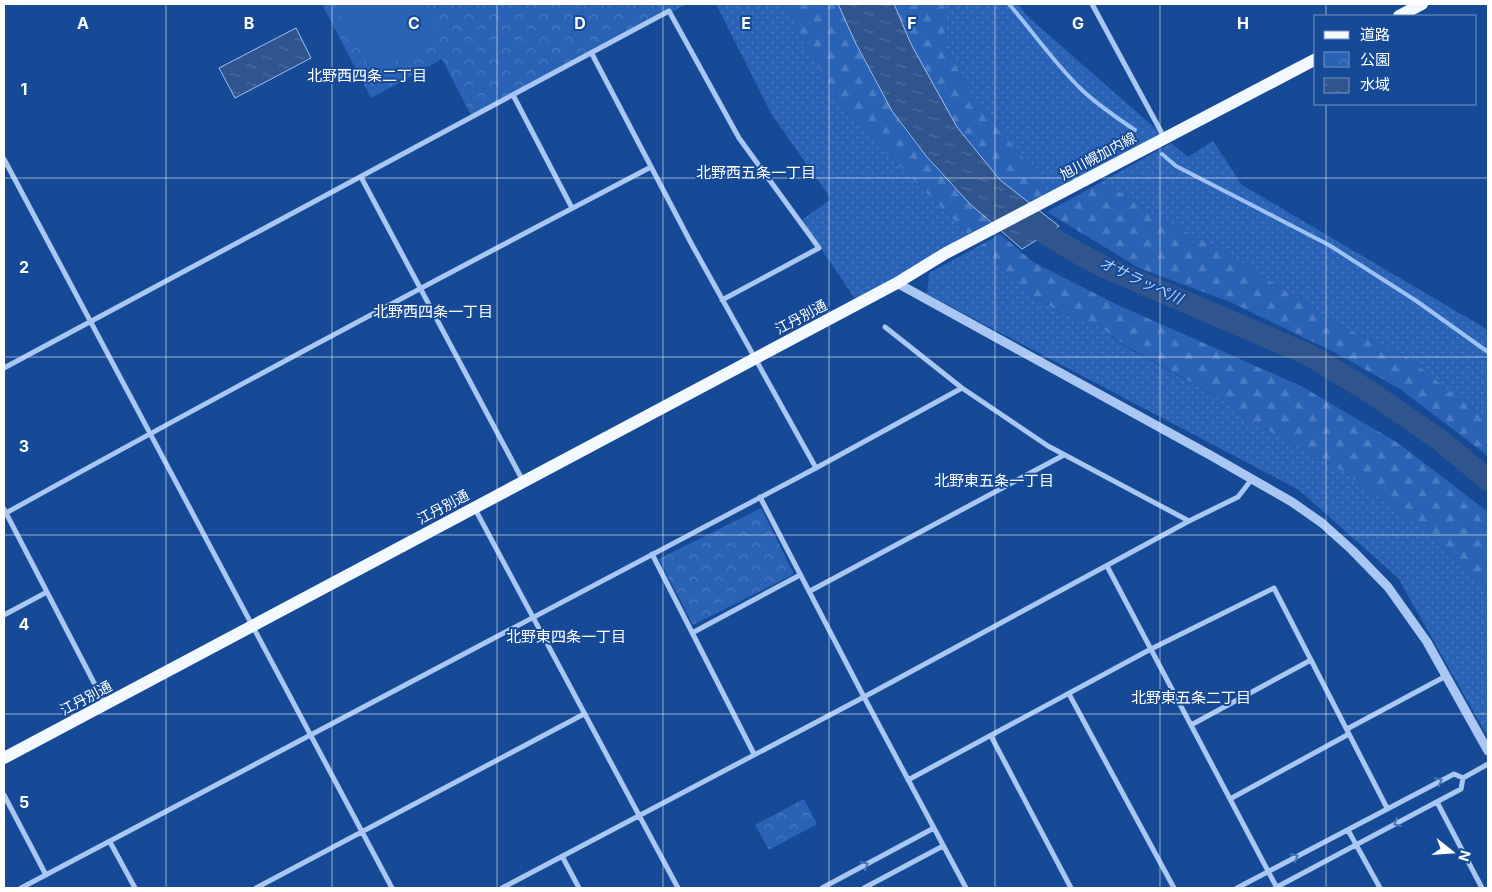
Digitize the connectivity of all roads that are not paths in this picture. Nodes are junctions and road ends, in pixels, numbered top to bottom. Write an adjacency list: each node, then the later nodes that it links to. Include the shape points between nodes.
1 (1092, 4): 7 (street)
2 (1422, 4): 3 (main road)
3 (1401, 15)
4 (592, 54): 6 (street); 9 (street); 14 (street, via 669,12 738,138 819,248)
5 (1314, 60): 7 (main road, 旭川幌加内線)
6 (513, 94): 10 (street); 11 (street)
7 (1165, 138): 12 (main road, 旭川幌加内線, via 946,253)
8 (4, 159): 15 (street)
9 (651, 167): 11 (street); 14 (street)
10 (361, 177): 13 (street); 15 (street)
11 (572, 208): 13 (street)
12 (896, 283): 17 (main road, 江丹別通); 23 (street)
13 (421, 288): 20 (street); 24 (street)
14 (722, 300): 17 (street)
15 (90, 321): 18 (street); 20 (street)
16 (885, 327): 19 (street)
17 (754, 358): 22 (street); 24 (main road, 江丹別通)
18 (4, 368)
19 (962, 388): 21 (street); 22 (street)
20 (150, 434): 27 (street); 38 (street)
21 (1064, 455): 29 (street); 35 (street)
22 (816, 468): 25 (street)
23 (1252, 479): 29 (street, via 1238,496); 42 (street, via 1322,523 1352,550 1388,587 1428,642)
24 (523, 481): 26 (main road, 江丹別通)
25 (760, 497): 31 (street); 33 (street)
26 (474, 507): 37 (street); 38 (main road, 江丹別通)
27 (5, 511): 28 (street)
28 (10, 521): 30 (street); 34 (street)
29 (1189, 521): 32 (street)
30 (4, 525)
31 (652, 554): 37 (street); 39 (street)
32 (1107, 566): 40 (street); 44 (street)
33 (800, 575): 35 (street); 39 (street)
34 (47, 592): 36 (street); 45 (street)
35 (810, 592): 44 (street)
36 (4, 616)
37 (533, 617): 46 (street); 49 (street)
38 (252, 626): 45 (main road, 江丹別通); 49 (street)
39 (692, 633): 52 (street)
40 (1151, 649): 41 (street, via 1274,588); 43 (street); 47 (street)
41 (1311, 660): 47 (street); 48 (street)
42 (1446, 676): 48 (street); 51 (street)
43 (1069, 694): 50 (street); 82 (street)
44 (864, 697): 52 (street); 56 (street)
45 (105, 704): 53 (main road, 江丹別通)
46 (584, 714): 61 (street); 64 (street)
47 (1191, 725): 58 (street)
48 (1348, 732): 58 (street); 60 (street)
49 (310, 734): 64 (street); 65 (street)
50 (991, 736): 56 (street); 81 (street)
51 (1488, 751)
52 (754, 754): 61 (street)
53 (4, 758)
54 (1488, 764): 55 (street)
55 (1463, 778): 59 (street, via 1461,789); 60 (street, one-way to 55, via 1454,774)
56 (908, 780): 62 (street)
57 (4, 795): 70 (street)
58 (1230, 799): 69 (street)
59 (1437, 802): 66 (street, one-way to 66); 86 (street)
60 (1388, 808): 63 (street)
61 (638, 815): 68 (street); 77 (street)
62 (934, 828): 67 (street); 78 (street, one-way to 62)
63 (1348, 830): 66 (street); 69 (street, one-way to 63)
64 (363, 832): 73 (street); 74 (street)
65 (110, 842): 70 (street); 72 (street)
66 (1357, 844): 84 (street); 85 (street)
67 (943, 846): 79 (street); 80 (street)
68 (562, 856): 75 (street); 76 (street)
69 (1269, 871): 83 (street); 84 (street)
70 (46, 875): 71 (street)
71 (21, 888)
72 (136, 888)
73 (256, 888)
74 (392, 888)
75 (502, 888)
76 (579, 888)
77 (678, 888)
78 (822, 888)
79 (864, 888)
80 (966, 888)
81 (1071, 888)
82 (1174, 888)
83 (1236, 888)
84 (1276, 888)
85 (1380, 888)
86 (1482, 888)

